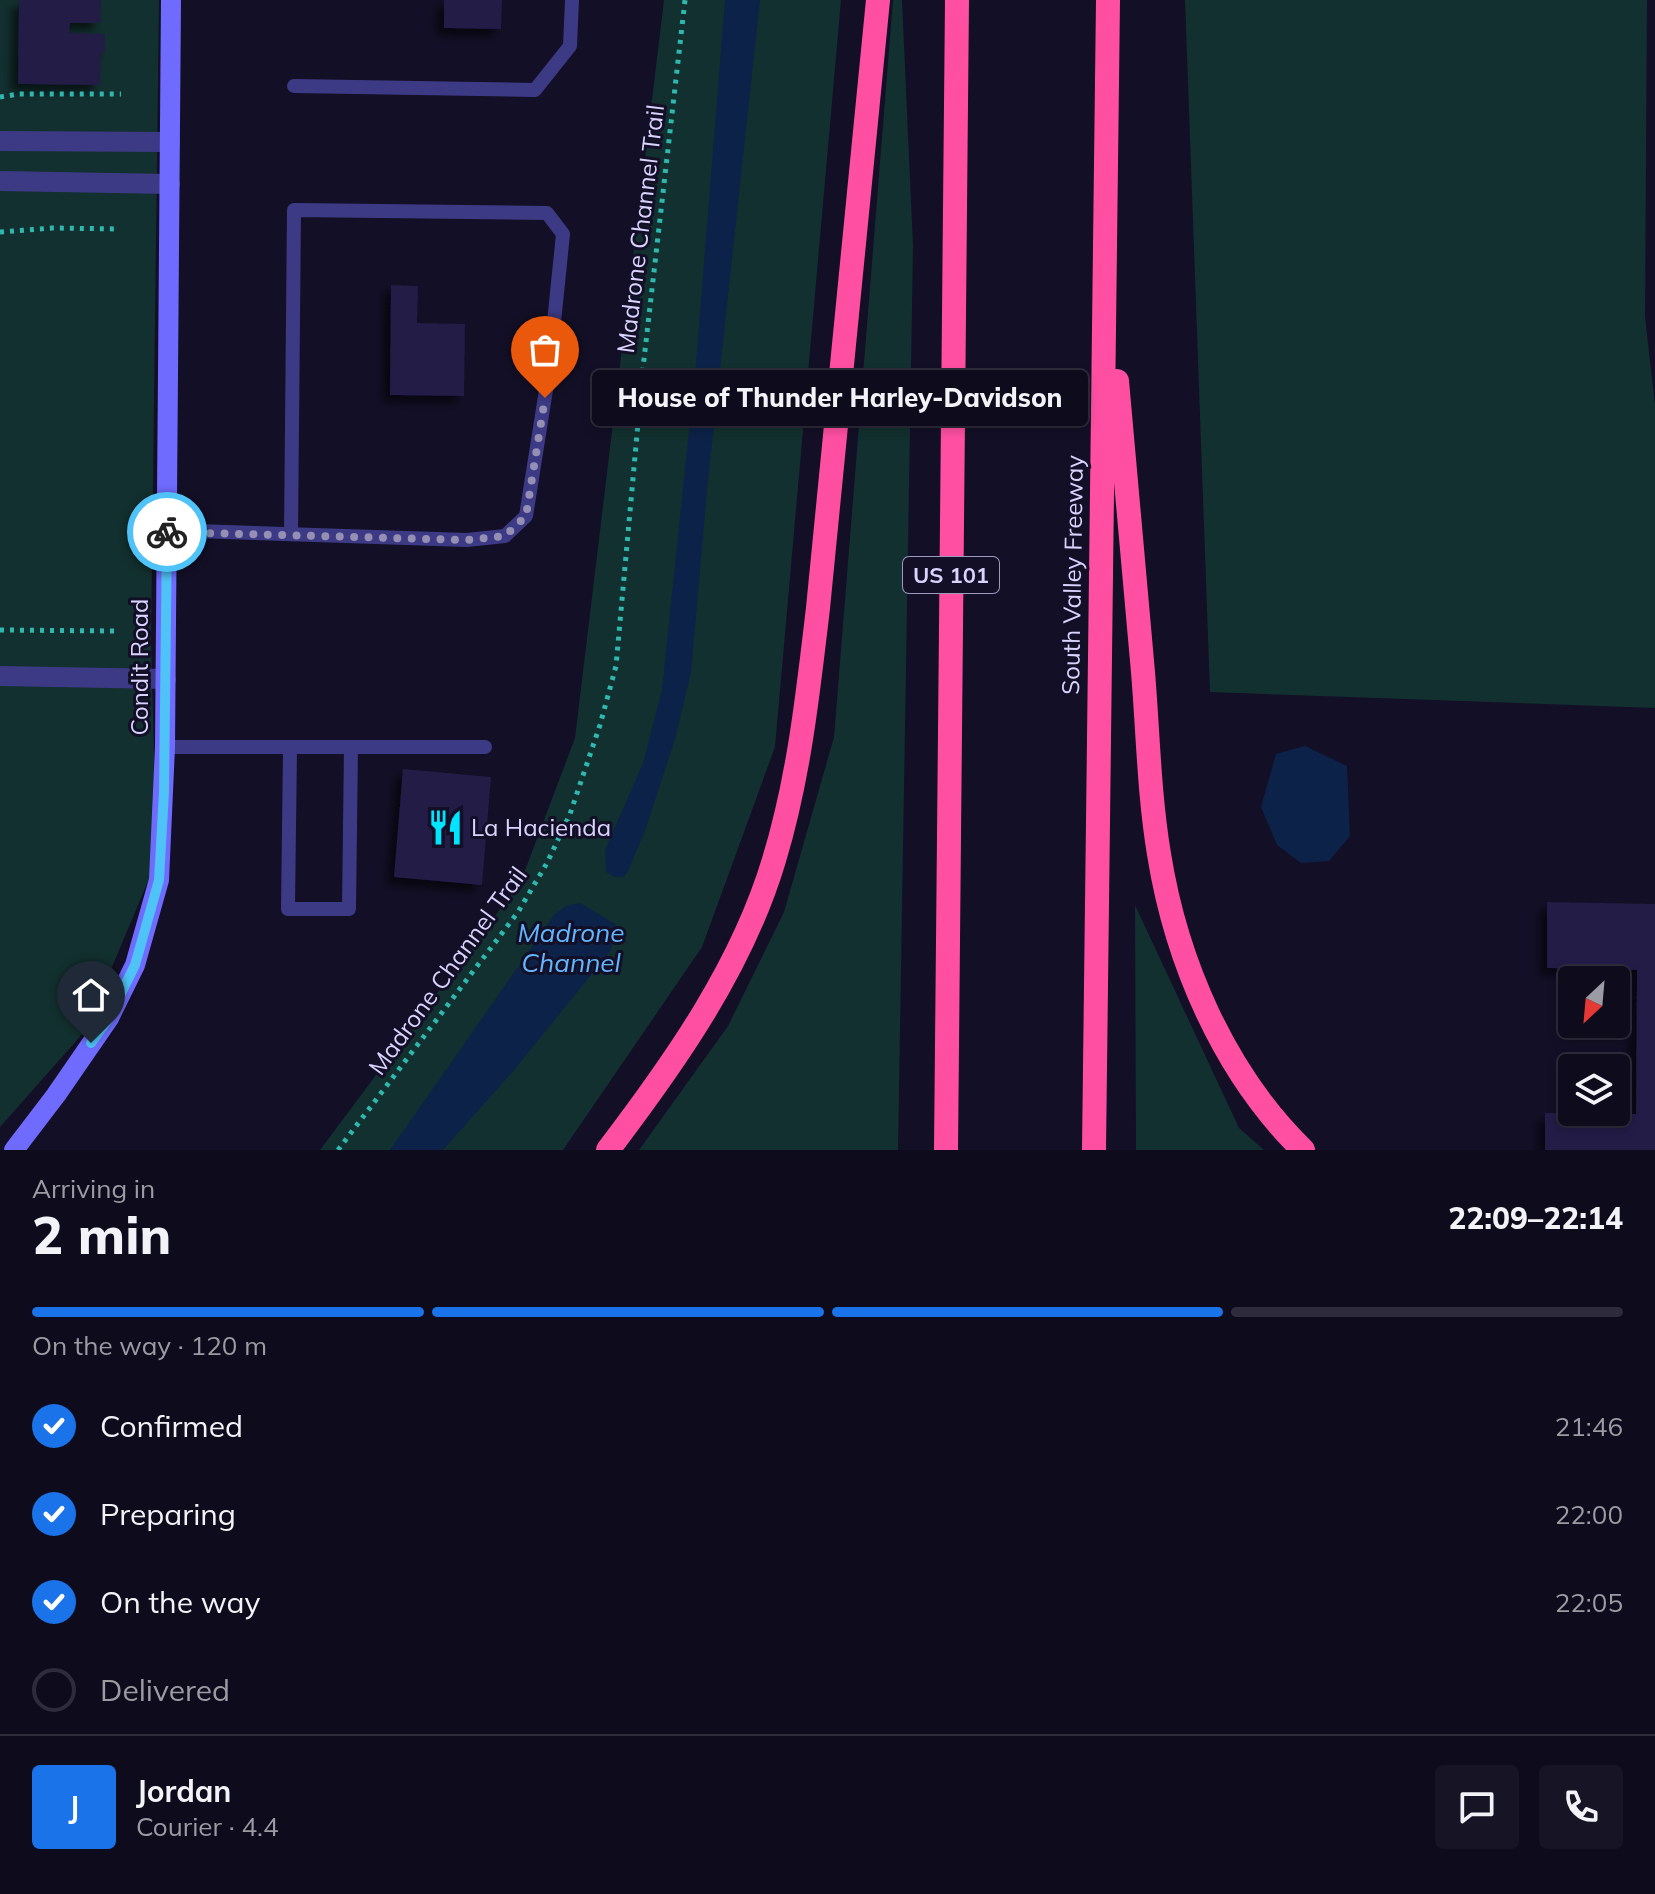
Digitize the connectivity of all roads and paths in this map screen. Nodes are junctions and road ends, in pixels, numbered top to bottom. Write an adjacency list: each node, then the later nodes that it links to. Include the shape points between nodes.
1 (171, 0): 11 (street, Condit Road)
2 (572, 0): 7 (lane, via 570,46 535,90)
3 (685, 0): 28 (path, Madrone Channel Trail, via 616,666 600,725 570,814 518,912)
4 (878, 0): 29 (highway, via 818,608 787,811 773,863 732,962 674,1060)
5 (957, 0): 30 (highway, US 101)
6 (1108, 0): 16 (highway, South Valley Freeway)
7 (294, 86)
8 (121, 94): 9 (path)
9 (0, 97)
10 (0, 141): 11 (street)
11 (170, 142): 13 (street, Condit Road)
12 (0, 181): 13 (street)
13 (170, 184): 17 (street, Condit Road)
14 (119, 229): 15 (path)
15 (0, 232)
16 (1105, 243): 31 (highway, South Valley Freeway); 32 (highway, via 1153,803 1168,902 1183,951 1227,1050)
17 (167, 530): 18 (lane); 22 (street, Condit Road)
18 (291, 534): 18 (lane, via 294,210 547,213 563,234 526,516 505,536 467,540)
19 (0, 630): 20 (path)
20 (115, 631)
21 (0, 676): 22 (street)
22 (166, 679): 23 (street, Condit Road)
23 (165, 747): 24 (lane); 27 (street, Condit Road, via 159,880 135,965 109,1018)
24 (290, 747): 25 (lane); 25 (lane, via 288,909 349,909)
25 (351, 747): 26 (lane)
26 (485, 747)
27 (14, 1150)
28 (338, 1150)
29 (608, 1150)
30 (946, 1150)
31 (1094, 1150)
32 (1303, 1150)

